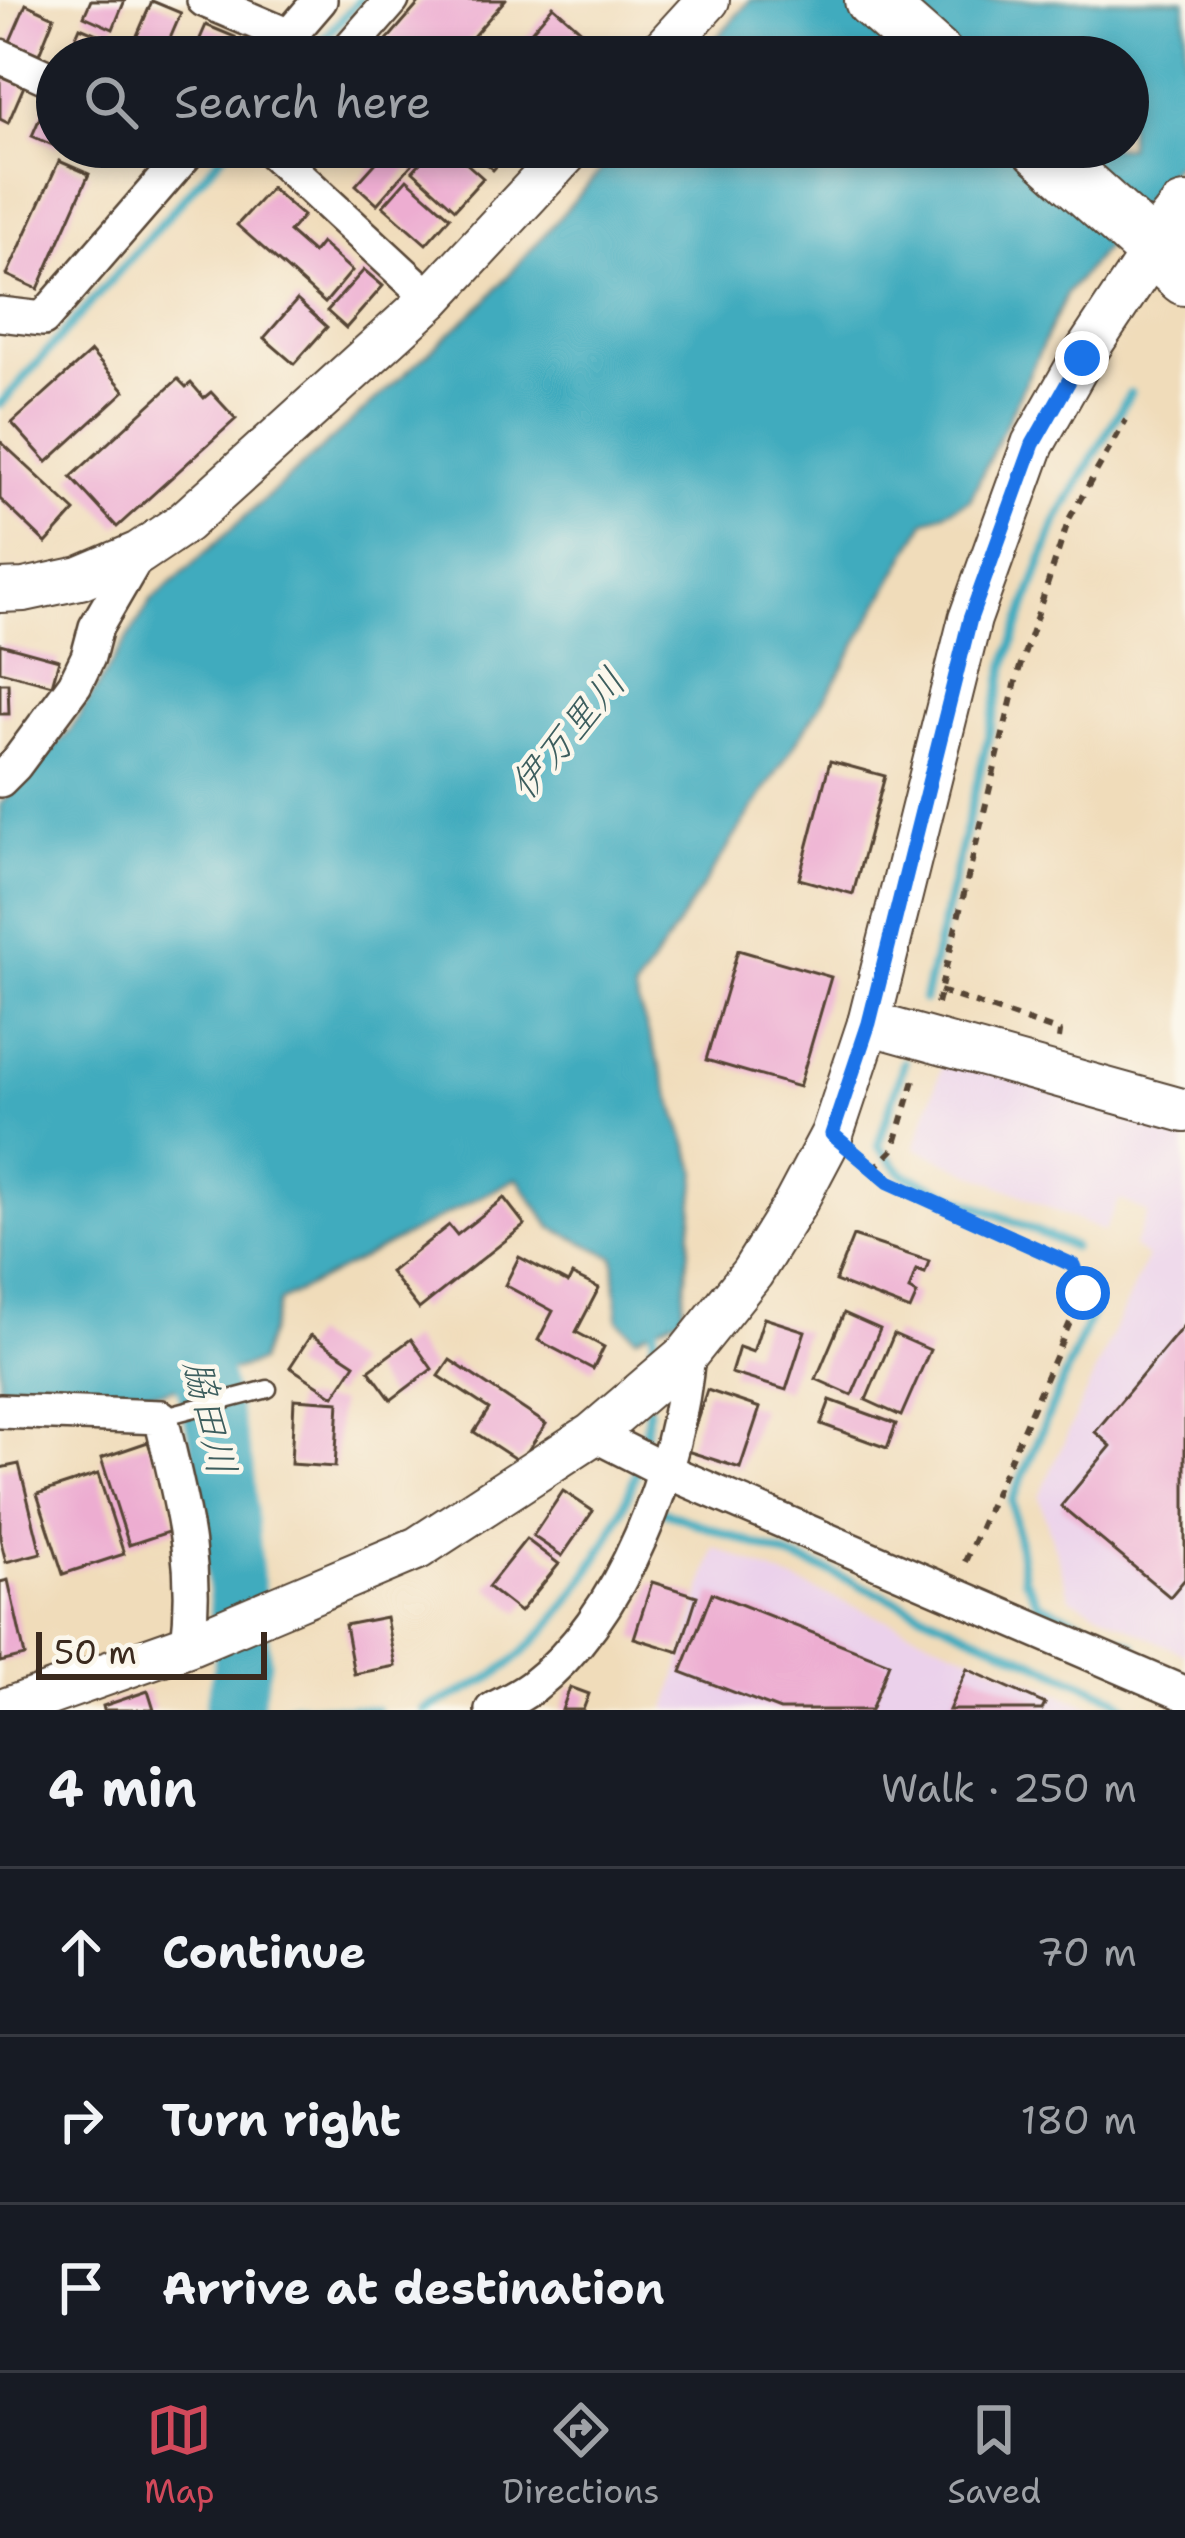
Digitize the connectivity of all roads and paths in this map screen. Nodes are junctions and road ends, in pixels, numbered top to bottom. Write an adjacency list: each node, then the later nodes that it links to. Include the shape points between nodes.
1 (204, 0): 6 (street)
2 (320, 0): 7 (street)
3 (392, 0): 8 (street)
4 (707, 0): 9 (street)
5 (872, 0): 10 (highway)
6 (263, 36)
7 (289, 36)
8 (360, 36)
9 (675, 36)
10 (913, 36)
11 (0, 56): 12 (street)
12 (36, 72)
13 (174, 168): 19 (street, via 44,319)
14 (290, 168): 18 (street)
15 (553, 168): 18 (street)
16 (1067, 168): 17 (highway)
17 (1159, 238): 26 (street, via 1033,444 1001,527)
18 (431, 299): 21 (street, via 185,522)
19 (0, 314)
20 (1126, 420): 24 (path, via 1069,519 1025,651)
21 (139, 553): 22 (street, via 80,578); 23 (street, via 95,627 75,684)
22 (0, 591)
23 (0, 780)
24 (940, 991): 25 (path); 27 (path, via 1060,1032)
25 (937, 1004)
26 (869, 1023): 29 (street); 30 (street)
27 (1057, 1047)
28 (919, 1064): 31 (path, via 893,1150)
29 (1185, 1111)
30 (832, 1134): 31 (path); 32 (street, via 752,1274)
31 (874, 1169): 38 (path, via 1073,1265 1083,1293 965,1557)
32 (688, 1353): 36 (street); 37 (street)
33 (268, 1389): 35 (lane)
34 (0, 1411): 35 (street)
35 (161, 1418): 39 (street, via 190,1538)
36 (593, 1434): 37 (street); 39 (street, via 418,1547)
37 (664, 1470): 38 (street); 42 (street, via 644,1531 589,1629 532,1688)
38 (961, 1598): 40 (street)
39 (188, 1645): 41 (street)
40 (1185, 1694)
41 (4, 1710)
42 (492, 1710)

